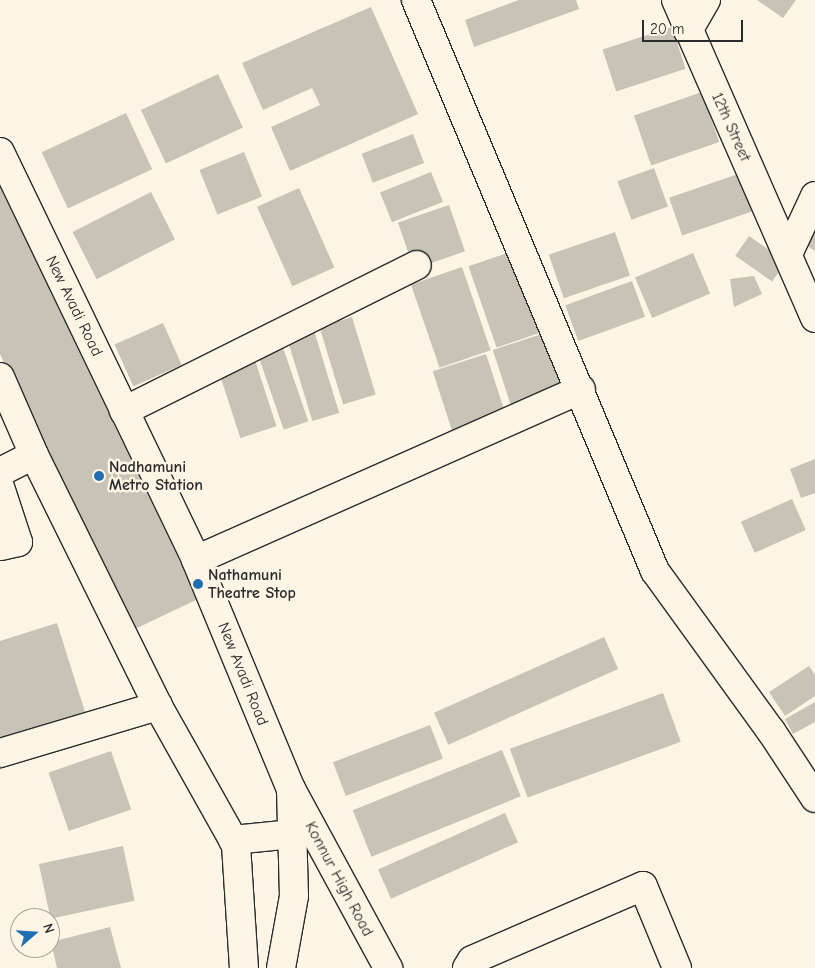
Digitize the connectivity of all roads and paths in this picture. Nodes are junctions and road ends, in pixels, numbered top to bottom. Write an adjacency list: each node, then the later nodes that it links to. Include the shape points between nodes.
1 (416, 0): 12 (street)
2 (676, 0): 4 (street, 12th Street)
3 (706, 0): 4 (street)
4 (688, 31): 7 (street, 12th Street)
5 (0, 152): 13 (street, New Avadi Road)
6 (815, 196): 7 (street)
7 (788, 254): 9 (street); 10 (street, 12th Street)
8 (417, 265): 13 (street)
9 (815, 280)
10 (815, 318)
11 (0, 377): 14 (street)
12 (581, 390): 18 (street); 22 (street, via 655,571 771,731)
13 (124, 411): 18 (street, New Avadi Road)
14 (34, 455): 15 (street); 19 (street)
15 (0, 472)
16 (0, 487): 17 (street, via 18,542)
17 (0, 546)
18 (196, 560): 21 (street, New Avadi Road)
19 (158, 706): 20 (street); 24 (street)
20 (0, 753)
21 (291, 789): 23 (street, New Avadi Road); 27 (street, Konnur High Road)
22 (815, 798)
23 (292, 834): 24 (street); 26 (street, New Avadi Road, via 294,896)
24 (233, 840): 25 (street)
25 (244, 968)
26 (281, 968)
27 (388, 968)
28 (467, 968): 29 (street, via 472,960 643,886)
29 (677, 968)

